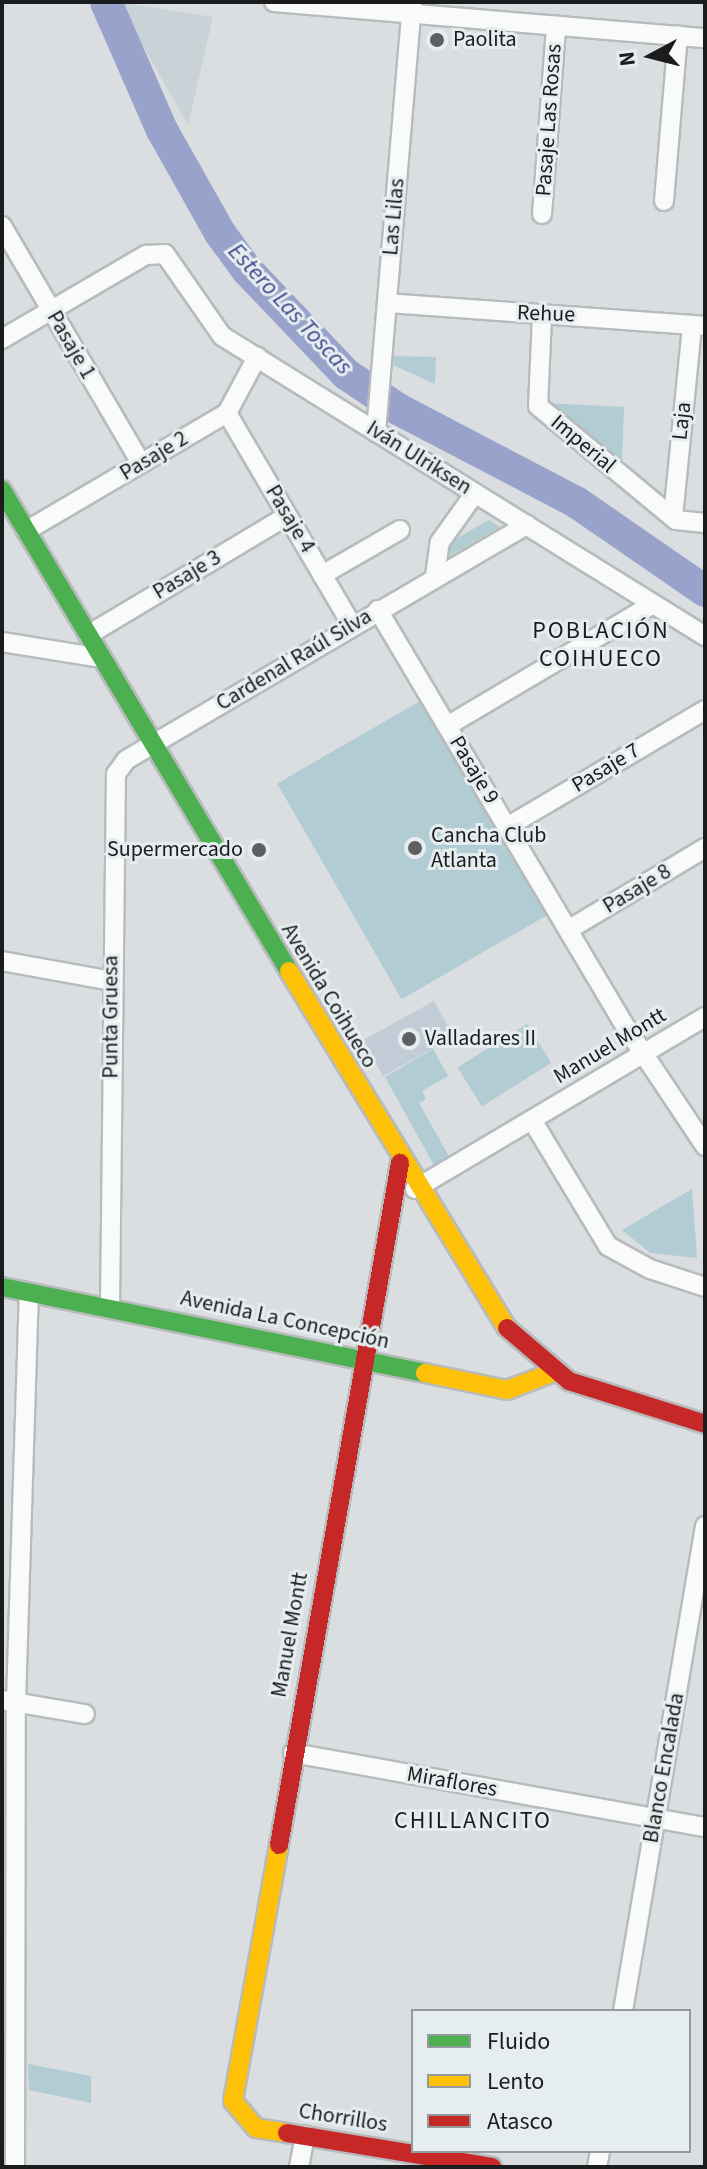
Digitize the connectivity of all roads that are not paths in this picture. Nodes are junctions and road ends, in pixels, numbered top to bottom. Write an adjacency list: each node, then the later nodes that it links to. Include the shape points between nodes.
1 (274, 2): 2 (street)
2 (411, 8): 3 (street); 9 (street, Las Lilas)
3 (556, 26): 4 (street); 7 (street, Pasaje Las Rosas)
4 (678, 36): 5 (street); 6 (street)
5 (705, 38)
6 (664, 201)
7 (542, 214)
8 (2, 226): 10 (street, Pasaje 1)
9 (387, 303): 11 (street, Rehue); 16 (street, Las Lilas)
10 (51, 311): 13 (street); 14 (street, Iván Ulriksen, via 160,253 212,327); 17 (street, Pasaje 1)
11 (542, 316): 12 (street, Rehue); 21 (street, Imperial, via 538,406)
12 (698, 325): 21 (street, Laja)
13 (2, 339)
14 (257, 357): 15 (street); 16 (street, Iván Ulriksen)
15 (227, 413): 17 (street, Pasaje 2); 20 (street, Pasaje 4)
16 (376, 432): 19 (street, Iván Ulriksen)
17 (141, 463): 25 (street, Pasaje 2)
18 (2, 490): 25 (street, Avenida Coihueco)
19 (475, 493): 23 (street, Iván Ulriksen); 27 (street, via 440,542)
20 (287, 516): 26 (street, Pasaje 4); 31 (street, Pasaje 3)
21 (673, 517): 22 (street, Imperial)
22 (705, 523)
23 (527, 525): 27 (street, Cardenal Raúl Silva); 28 (street, Iván Ulriksen)
24 (400, 530): 26 (street)
25 (26, 531): 31 (street, Avenida Coihueco)
26 (322, 575): 30 (street, Pasaje 4)
27 (435, 576): 29 (street, Cardenal Raúl Silva)
28 (652, 605): 32 (street, Iván Ulriksen); 36 (street)
29 (378, 610): 30 (street, Cardenal Raúl Silva); 36 (street, Pasaje 9)
30 (352, 625): 37 (street, Cardenal Raúl Silva)
31 (88, 635): 34 (street, Avenida Coihueco)
32 (705, 636)
33 (2, 642): 34 (street)
34 (101, 658): 37 (street, Avenida Coihueco)
35 (705, 710): 38 (street, Pasaje 7)
36 (447, 726): 38 (street, Pasaje 9)
37 (153, 745): 42 (street, Punta Gruesa, via 126,760 113,782); 47 (street, Avenida Coihueco)
38 (507, 827): 40 (street, Pasaje 9)
39 (705, 848): 40 (street, Pasaje 8)
40 (568, 930): 44 (street, Pasaje 9)
41 (2, 961): 42 (street)
42 (112, 981): 52 (street, Punta Gruesa)
43 (705, 1017): 44 (street, Manuel Montt)
44 (646, 1053): 45 (street, Manuel Montt); 46 (street)
45 (532, 1120): 48 (street, Manuel Montt); 50 (street, via 608,1246 650,1269)
46 (705, 1146)
47 (400, 1163): 48 (street, Avenida Coihueco); 53 (street, Manuel Montt)
48 (415, 1189): 54 (street, Avenida Coihueco, via 496,1318)
49 (2, 1287): 51 (street, Avenida La Concepción)
50 (705, 1287)
51 (29, 1293): 52 (street, Avenida La Concepción); 57 (street)
52 (110, 1308): 53 (street, Avenida La Concepción)
53 (363, 1362): 54 (street, Avenida La Concepción, via 507,1390); 59 (street, Manuel Montt)
54 (554, 1372): 55 (street, Avenida Coihueco, via 608,1397)
55 (705, 1424)
56 (705, 1526): 60 (street, Blanco Encalada)
57 (9, 1701): 58 (street); 63 (street)
58 (85, 1714)
59 (293, 1753): 60 (street, Miraflores); 64 (street, Manuel Montt, via 234,2093)
60 (656, 1818): 61 (street, Miraflores); 62 (street, Blanco Encalada)
61 (705, 1827)
62 (623, 2009)
63 (9, 2085): 66 (street)
64 (239, 2115): 65 (street, Chorrillos, via 256,2128)
65 (305, 2136): 67 (street); 68 (street, Chorrillos)
66 (15, 2167)
67 (299, 2167)
68 (492, 2167)

